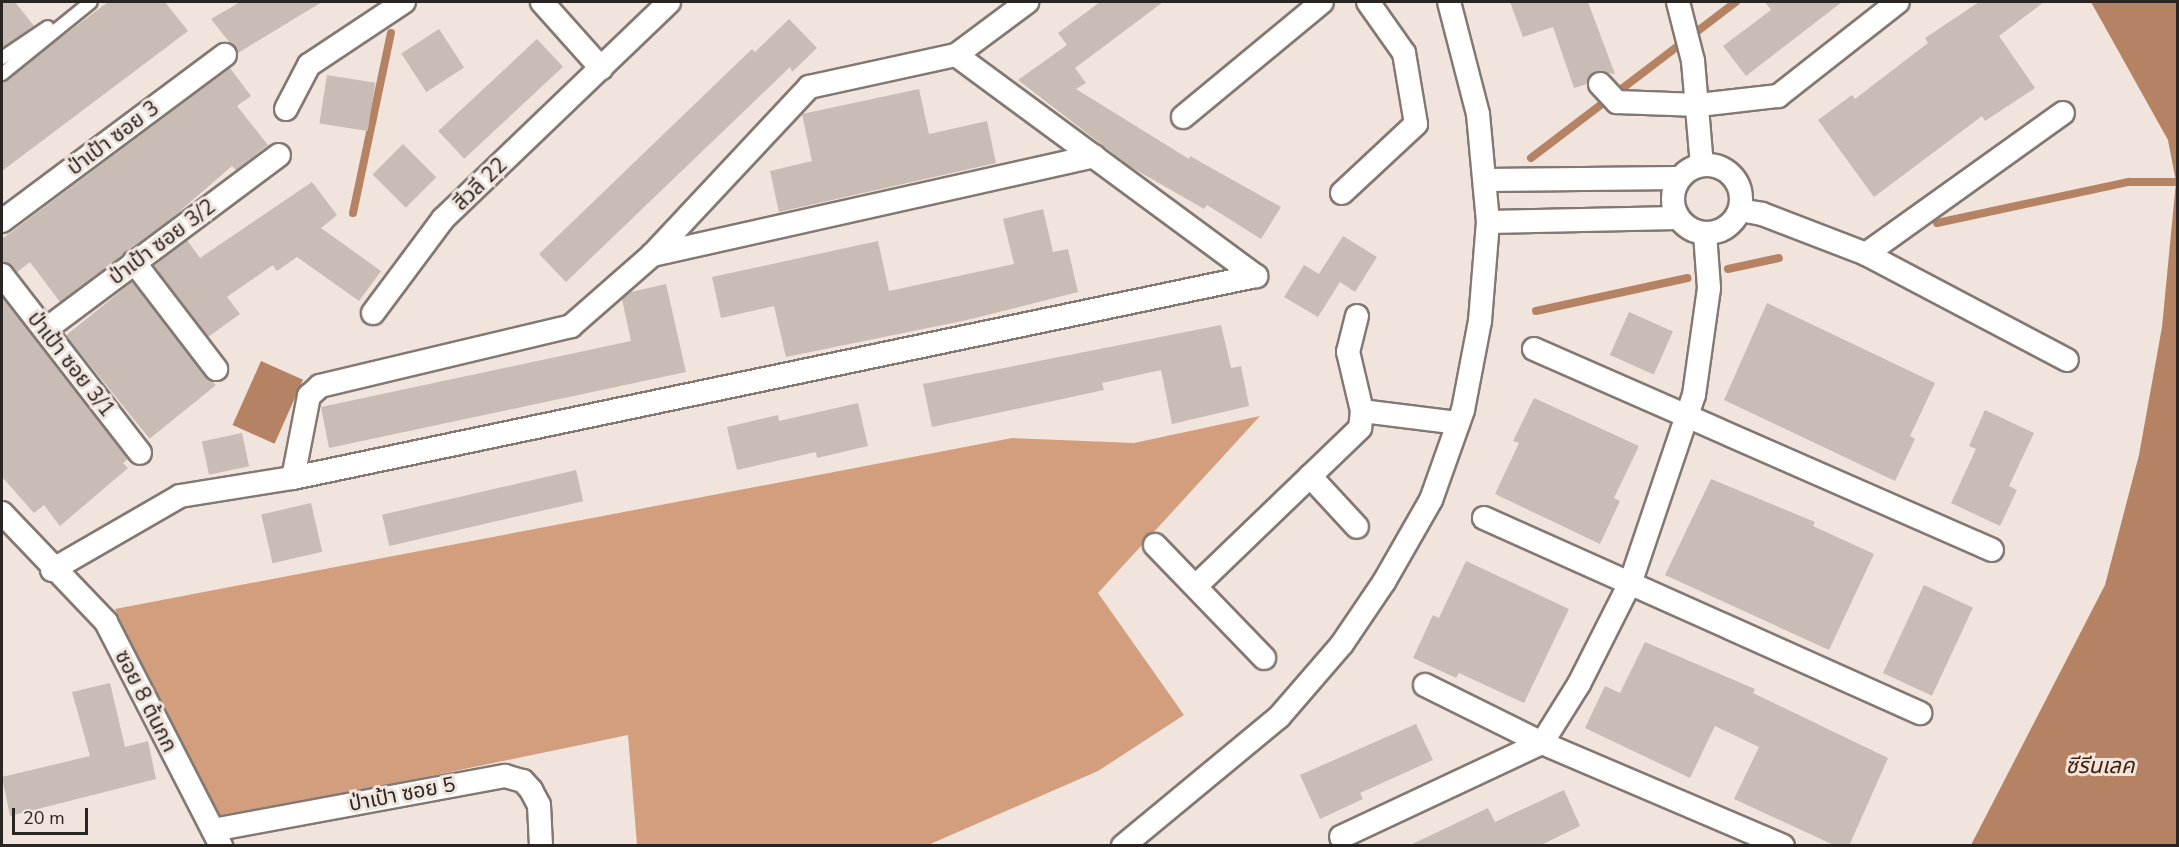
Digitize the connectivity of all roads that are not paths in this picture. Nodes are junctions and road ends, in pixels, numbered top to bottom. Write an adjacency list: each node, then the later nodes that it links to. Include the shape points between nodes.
1 (86, 2): 14 (lane)
2 (91, 2): 16 (lane)
3 (404, 2): 19 (street, via 309,65)
4 (542, 2): 15 (street)
5 (669, 2): 15 (street, สีวลี 22)
6 (1027, 2): 13 (street)
7 (1322, 2): 21 (street)
8 (1368, 2): 27 (street, via 1404,54 1416,124)
9 (1449, 2): 26 (street, via 1478,114)
10 (1678, 2): 18 (street)
11 (1898, 2): 18 (street, via 1778,96)
12 (225, 55): 30 (street, ป่าเป้า ซอย 3)
13 (956, 55): 23 (street); 34 (street, via 809,87)
14 (2, 58)
15 (601, 68): 37 (street, สีวลี 22, via 443,219)
16 (2, 74)
17 (1608, 92): 18 (street)
18 (1699, 105): 24 (street)
19 (286, 109)
20 (2063, 113): 33 (street)
21 (1183, 117)
22 (279, 155): 35 (street, ป่าเป้า ซอย 3/2)
23 (1094, 156): 34 (street); 48 (street, via 1256,276)
24 (1702, 165): 25 (street); 28 (street, via 1716,166 1734,177 1742,199)
25 (1679, 178): 26 (street); 29 (street, via 1672,197)
26 (1486, 180): 31 (street)
27 (1342, 193)
28 (1740, 210): 32 (street, via 1726,228); 33 (street, via 1762,213)
29 (1677, 218): 31 (street); 32 (street, via 1694,232)
30 (2, 221)
31 (1488, 222): 45 (street, via 1480,321)
32 (1705, 234): 44 (street, via 1709,288 1704,343)
33 (1860, 252): 41 (street)
34 (652, 255): 48 (street, via 571,326 320,386 309,396)
35 (134, 262): 39 (street, ป่าเป้า ซอย 3/2); 42 (street)
36 (2, 275): 39 (street, ป่าเป้า ซอย 3/1)
37 (374, 313)
38 (1357, 316): 43 (street, via 1348,352)
39 (45, 330): 46 (street, ป่าเป้า ซอย 3/1)
40 (1534, 349): 44 (street)
41 (2067, 360)
42 (216, 369)
43 (1362, 411): 45 (street); 47 (street, via 1360,428)
44 (1686, 415): 54 (street); 56 (street)
45 (1458, 423): 65 (street, via 1431,500 1384,582 1342,644 1279,717)
46 (140, 453)
47 (1310, 476): 51 (street); 57 (street)
48 (293, 478): 55 (street, via 180,495)
49 (2, 513): 52 (street, ซอย 8 ต้นกก)
50 (1484, 518): 56 (street)
51 (1357, 527)
52 (10, 534): 55 (street, ซอย 8 ต้นกก)
53 (1155, 545): 57 (street)
54 (1992, 550)
55 (52, 570): 63 (street, ซอย 8 ต้นกก, via 106,622)
56 (1631, 581): 60 (street); 61 (street, via 1579,684)
57 (1196, 586): 58 (street)
58 (1264, 658)
59 (1425, 685): 61 (street)
60 (1920, 713)
61 (1542, 743): 62 (street); 66 (street)
62 (1341, 837)
63 (217, 838): 64 (street, ป่าเป้า ซอย 5, via 505,776 523,781 531,790 538,805)
64 (541, 846)
65 (1123, 846)
66 (1783, 846)

